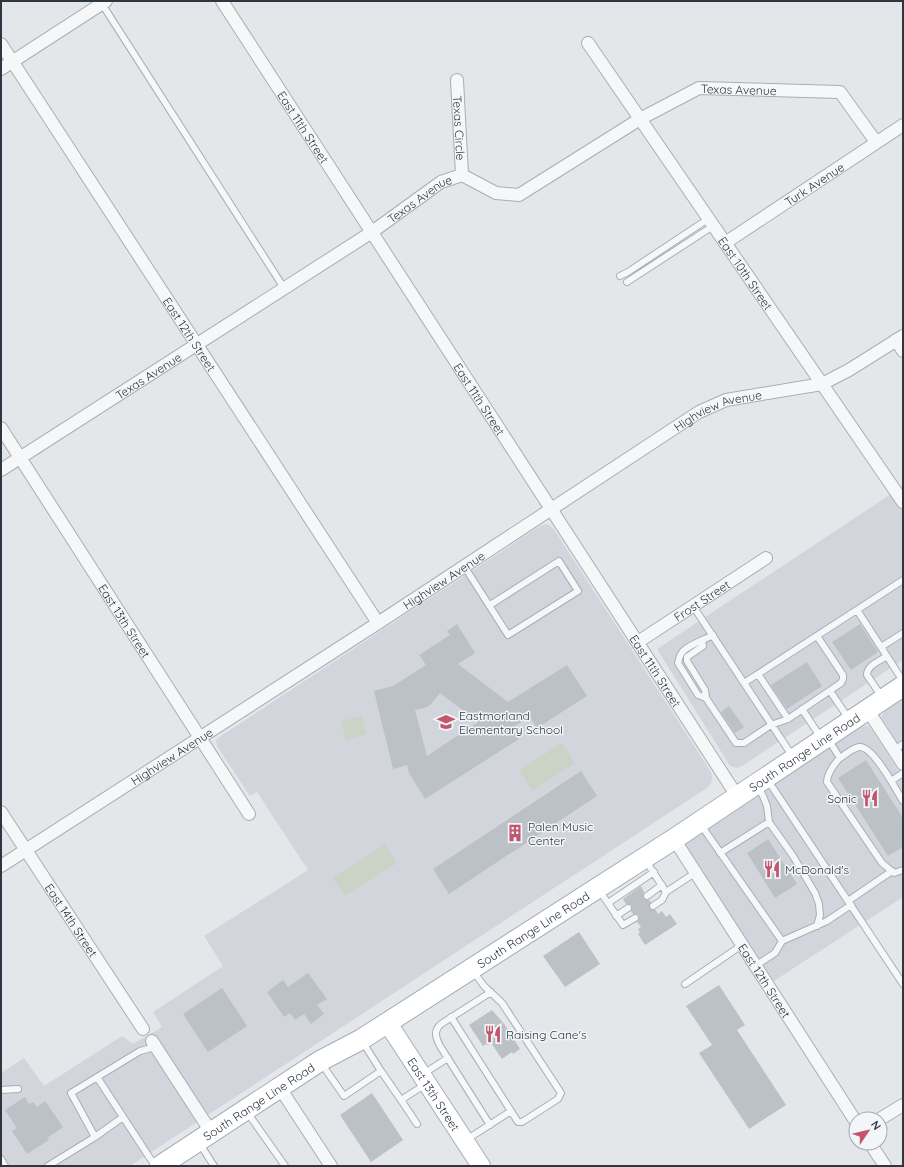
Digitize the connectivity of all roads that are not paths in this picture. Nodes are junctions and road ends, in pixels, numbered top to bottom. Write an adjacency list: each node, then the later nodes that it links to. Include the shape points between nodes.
1 (222, 1): 13 (street, East 11th Street)
2 (104, 2): 5 (street); 17 (lane)
3 (588, 43): 8 (street, East 10th Street)
4 (1, 44): 5 (street, East 12th Street)
5 (12, 62): 6 (street); 19 (street, East 12th Street)
6 (1, 69)
7 (457, 80): 11 (street, Texas Circle)
8 (640, 119): 10 (street, Texas Avenue, via 699,88 840,92); 11 (street, Texas Avenue, via 519,195 496,193); 12 (street, East 10th Street)
9 (903, 125): 10 (street, Turk Avenue)
10 (876, 142): 14 (street, Turk Avenue)
11 (462, 175): 13 (street, Texas Avenue, via 441,182)
12 (711, 222): 14 (street, East 10th Street); 15 (lane); 16 (lane)
13 (372, 232): 17 (street, Texas Avenue); 26 (street, East 11th Street)
14 (725, 243): 21 (street, East 10th Street)
15 (620, 276)
16 (627, 282)
17 (284, 288): 19 (street, Texas Avenue)
18 (900, 338): 20 (street); 21 (street, Highview Avenue)
19 (196, 344): 23 (street, Texas Avenue); 33 (street, East 12th Street)
20 (903, 351)
21 (822, 384): 25 (street, East 10th Street); 26 (street, Highview Avenue, via 726,400 699,412)
22 (1, 428): 23 (street, East 13th Street)
23 (20, 458): 24 (street, Texas Avenue); 52 (street, East 13th Street)
24 (1, 470)
25 (903, 502)
26 (552, 509): 28 (street, Highview Avenue); 38 (street, East 11th Street)
27 (766, 558): 31 (street, Frost Street)
28 (464, 566): 30 (lane); 33 (street, Highview Avenue)
29 (903, 580): 32 (lane)
30 (490, 605): 30 (lane, via 508,635 578,591 559,561)
31 (693, 606): 35 (lane); 38 (street, Frost Street)
32 (857, 610): 36 (lane); 39 (lane)
33 (378, 623): 52 (street, Highview Avenue)
34 (903, 633): 39 (lane)
35 (713, 635): 37 (lane); 43 (lane)
36 (816, 636): 41 (lane); 45 (lane, via 843,675 841,684)
37 (702, 641): 46 (lane, via 703,646 687,657 687,661 705,690); 46 (lane, via 681,653 678,663 698,696)
38 (638, 642): 61 (street, East 11th Street)
39 (881, 648): 40 (lane)
40 (887, 656): 42 (lane); 47 (lane, via 868,668 867,672)
41 (758, 674): 43 (lane); 49 (lane)
42 (903, 680)
43 (744, 683): 51 (lane)
44 (903, 686): 47 (main road, South Range Line Road)
45 (830, 691): 48 (lane); 50 (lane)
46 (706, 698): 51 (lane, via 736,743 744,743)
47 (875, 704): 50 (main road, South Range Line Road); 54 (street)
48 (802, 709): 49 (lane); 53 (lane)
49 (788, 719): 51 (lane)
50 (850, 721): 53 (main road, South Range Line Road)
51 (771, 725): 55 (lane)
52 (200, 737): 64 (street, East 13th Street); 68 (street, Highview Avenue)
53 (824, 738): 55 (main road, South Range Line Road); 56 (lane)
54 (898, 747): 57 (street)
55 (794, 758): 59 (main road, South Range Line Road)
56 (840, 758): 60 (lane, via 859,747 864,748 879,762); 73 (lane, via 827,777 827,782 882,863)
57 (903, 764)
58 (903, 773): 60 (lane)
59 (761, 780): 61 (main road, South Range Line Road); 66 (lane); 79 (lane)
60 (891, 781): 62 (lane)
61 (737, 796): 65 (main road, South Range Line Road)
62 (903, 800)
63 (1, 812): 68 (street, East 14th Street)
64 (249, 814)
65 (699, 822): 67 (main road, South Range Line Road); 69 (lane)
66 (768, 822): 69 (lane); 84 (lane, via 793,856 815,893 820,915)
67 (674, 839): 70 (main road, South Range Line Road); 74 (street, East 12th Street)
68 (26, 850): 71 (street, Highview Avenue); 94 (street, East 14th Street)
69 (720, 853): 85 (lane)
70 (649, 865): 75 (lane); 77 (main road, South Range Line Road)
71 (1, 866)
72 (903, 870): 73 (lane, via 894,873)
73 (892, 871): 79 (lane)
74 (695, 874): 76 (lane); 86 (street, East 12th Street)
75 (662, 885): 76 (lane); 78 (lane)
76 (666, 892): 80 (lane, via 662,900)
77 (602, 895): 82 (lane); 88 (main road, South Range Line Road)
78 (647, 896)
79 (849, 903): 84 (lane, via 827,921); 90 (lane)
80 (653, 906)
81 (628, 908): 82 (lane)
82 (616, 916): 83 (lane, via 623,925)
83 (635, 918)
84 (816, 926): 85 (lane)
85 (782, 941): 87 (lane, via 775,953)
86 (742, 945): 87 (street, East 12th Street); 89 (lane)
87 (755, 966): 109 (street, East 12th Street)
88 (471, 968): 91 (lane); 93 (main road, South Range Line Road)
89 (685, 984)
90 (903, 984)
91 (491, 992): 92 (lane); 108 (lane, via 502,1003 561,1093 558,1099 522,1122 518,1122)
92 (452, 1017): 97 (lane, via 438,1026 436,1032 440,1046); 108 (lane)
93 (387, 1022): 95 (main road, South Range Line Road); 101 (street, East 13th Street)
94 (143, 1028)
95 (362, 1039): 98 (main road, South Range Line Road); 99 (lane)
96 (154, 1044): 100 (lane); 115 (street)
97 (448, 1058): 101 (lane); 113 (lane)
98 (320, 1061): 99 (lane, via 344,1096); 102 (main road, South Range Line Road)
99 (381, 1071): 105 (lane)
100 (97, 1077): 111 (lane); 114 (lane, via 71,1093)
101 (424, 1079): 105 (lane); 116 (street, East 13th Street)
102 (280, 1088): 107 (main road, South Range Line Road); 125 (street)
103 (18, 1089): 104 (lane)
104 (1, 1090)
105 (401, 1100): 112 (lane)
106 (903, 1105): 110 (street)
107 (245, 1110): 115 (main road, South Range Line Road); 124 (lane)
108 (511, 1111): 113 (lane)
109 (849, 1111)
110 (888, 1114)
111 (123, 1117): 114 (lane); 121 (lane)
112 (417, 1124)
113 (490, 1125): 116 (lane)
114 (95, 1137): 120 (lane)
115 (204, 1137): 122 (main road, South Range Line Road); 123 (lane)
116 (465, 1141): 126 (street, East 13th Street)
117 (875, 1151): 127 (street)
118 (1, 1159): 119 (lane)
119 (5, 1166)
120 (48, 1166)
121 (155, 1166)
122 (160, 1166)
123 (214, 1166)
124 (285, 1166)
125 (331, 1166)
126 (481, 1166)
127 (885, 1166)

